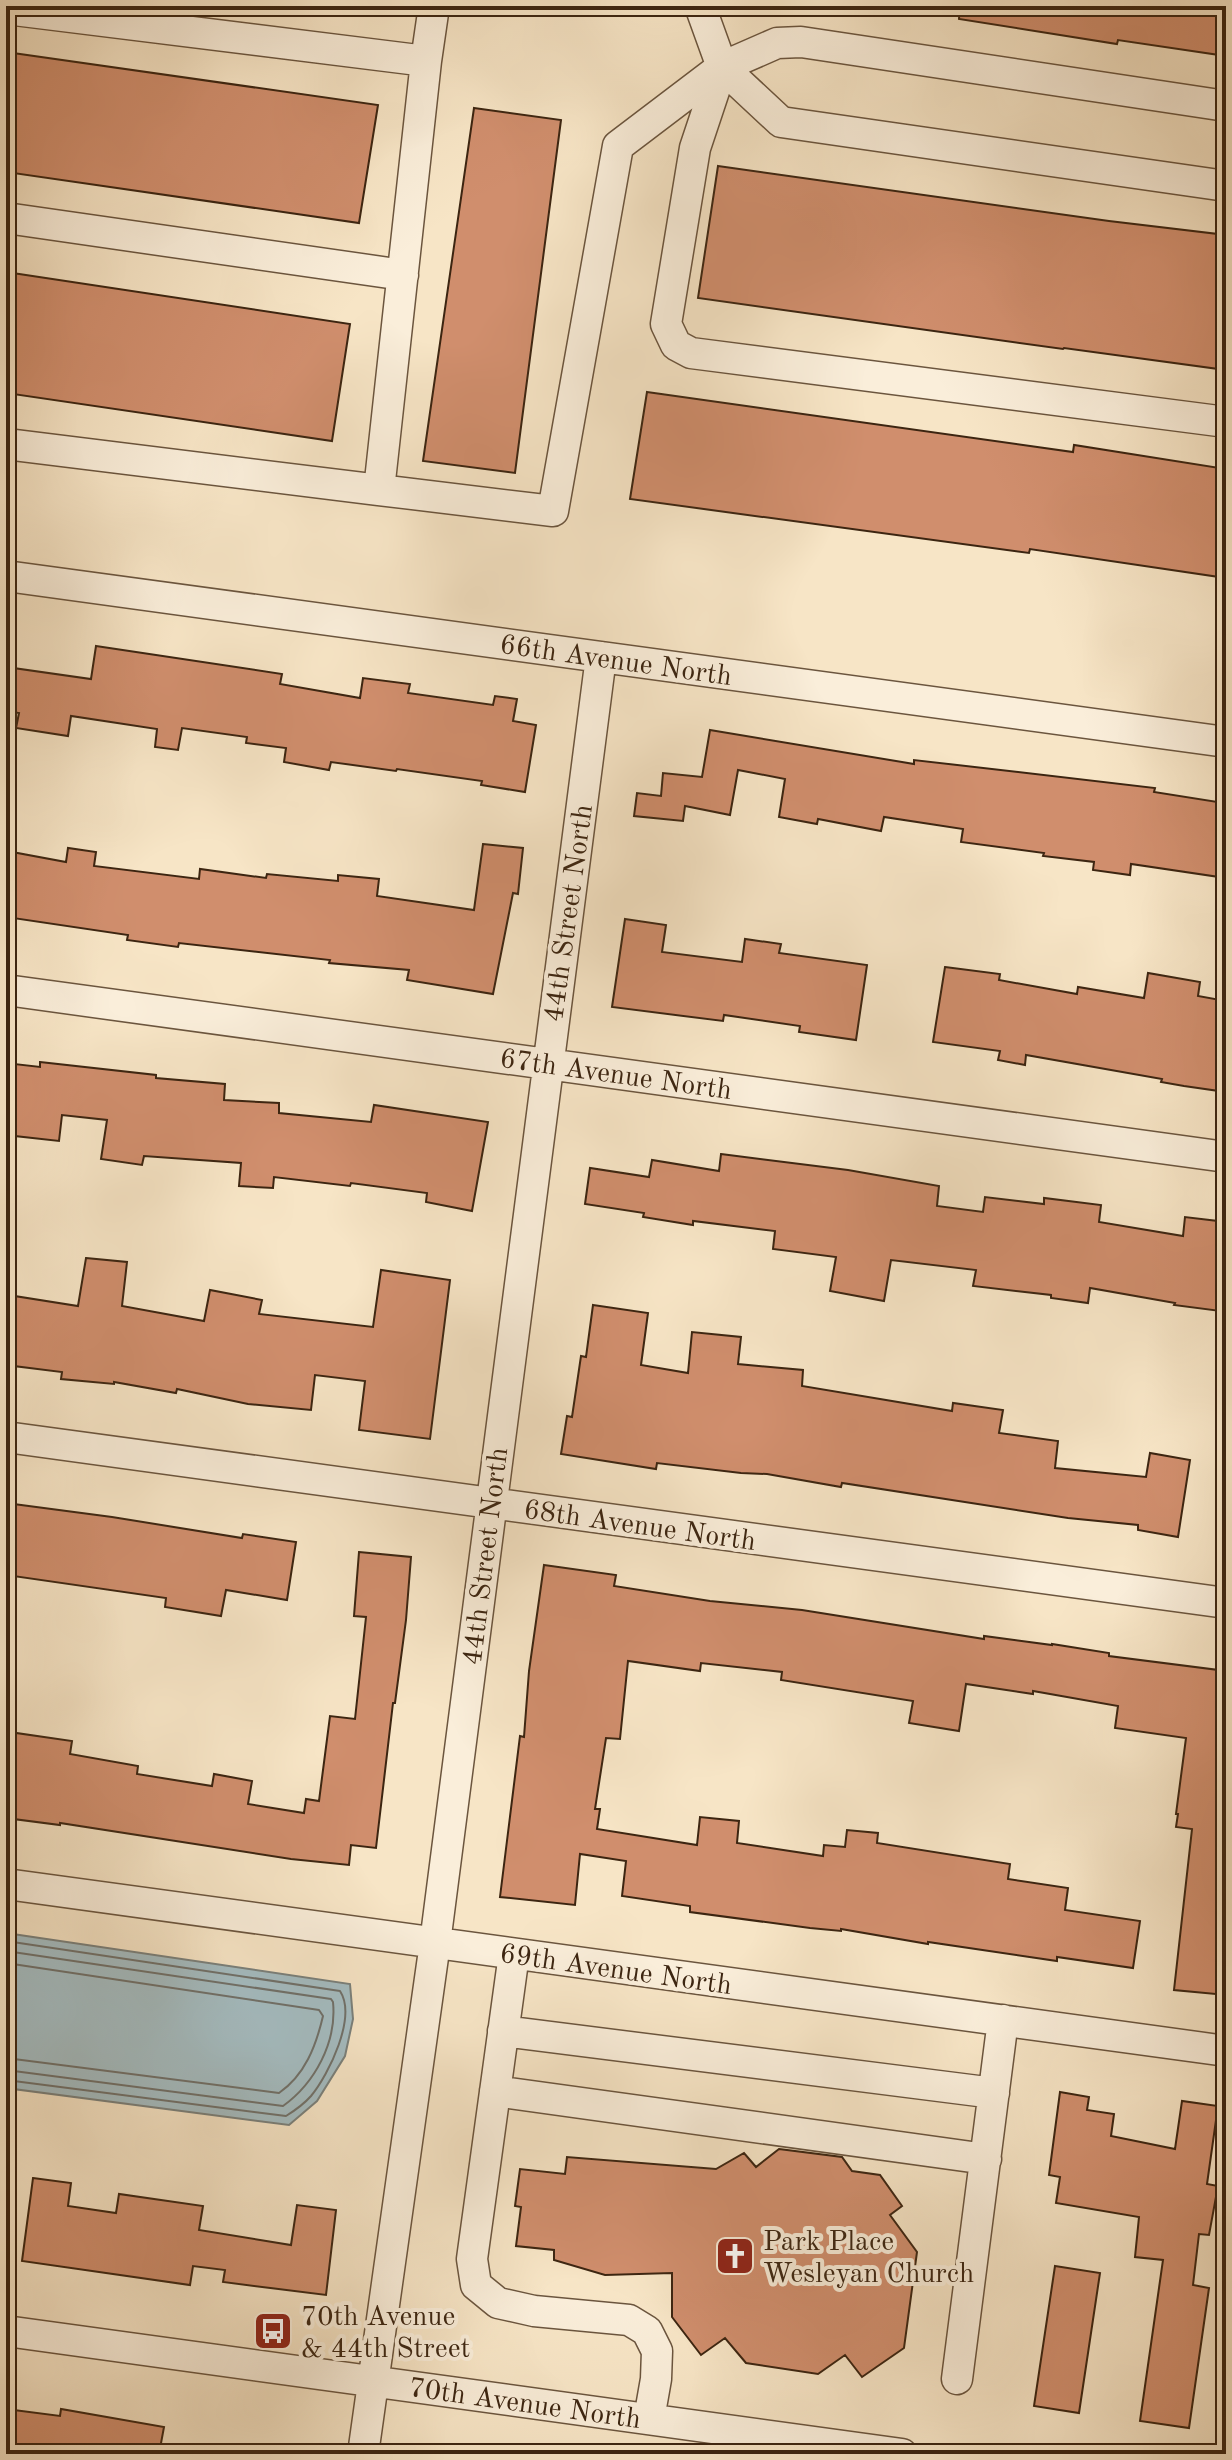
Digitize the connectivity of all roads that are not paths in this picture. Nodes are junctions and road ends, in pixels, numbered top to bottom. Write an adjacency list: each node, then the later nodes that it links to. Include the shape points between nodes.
1 (434, 6): 4 (street)
2 (700, 6): 5 (street)
3 (6, 9): 4 (street)
4 (426, 61): 9 (street)
5 (722, 67): 6 (street, via 777,43 801,42); 7 (street, via 781,122); 10 (street, via 695,148 666,324 676,345 691,353); 12 (street, via 618,146 553,511)
6 (1226, 106)
7 (1226, 186)
8 (6, 218): 9 (street)
9 (403, 275): 12 (street)
10 (1226, 422)
11 (6, 444): 12 (street)
12 (379, 490)
13 (6, 576): 14 (street, 66th Avenue North)
14 (601, 657): 15 (street, 66th Avenue North); 17 (street, 44th Street North)
15 (1226, 742)
16 (6, 990): 17 (street, 67th Avenue North)
17 (548, 1064): 18 (street, 67th Avenue North); 20 (street, 44th Street North)
18 (1226, 1157)
19 (6, 1437): 20 (street, 68th Avenue North)
20 (491, 1503): 21 (street, 68th Avenue North); 23 (street, 44th Street North)
21 (1226, 1603)
22 (6, 1884): 23 (street, 69th Avenue North)
23 (435, 1943): 24 (street, 69th Avenue North); 33 (street, 44th Street North)
24 (514, 1954): 25 (street, 69th Avenue North); 26 (street)
25 (1003, 2020): 27 (street, 69th Avenue North); 29 (street)
26 (503, 2031): 28 (street); 29 (street)
27 (1226, 2051)
28 (495, 2091): 30 (street); 34 (street, via 472,2259 476,2285 498,2303 629,2320 647,2331 657,2351)
29 (994, 2093): 30 (street)
30 (986, 2159): 32 (street)
31 (6, 2331): 33 (street, 70th Avenue North)
32 (957, 2379)
33 (373, 2381): 34 (street, 70th Avenue North); 35 (street, 44th Street North)
34 (649, 2419): 36 (street, 70th Avenue North)
35 (363, 2454)
36 (902, 2454)

